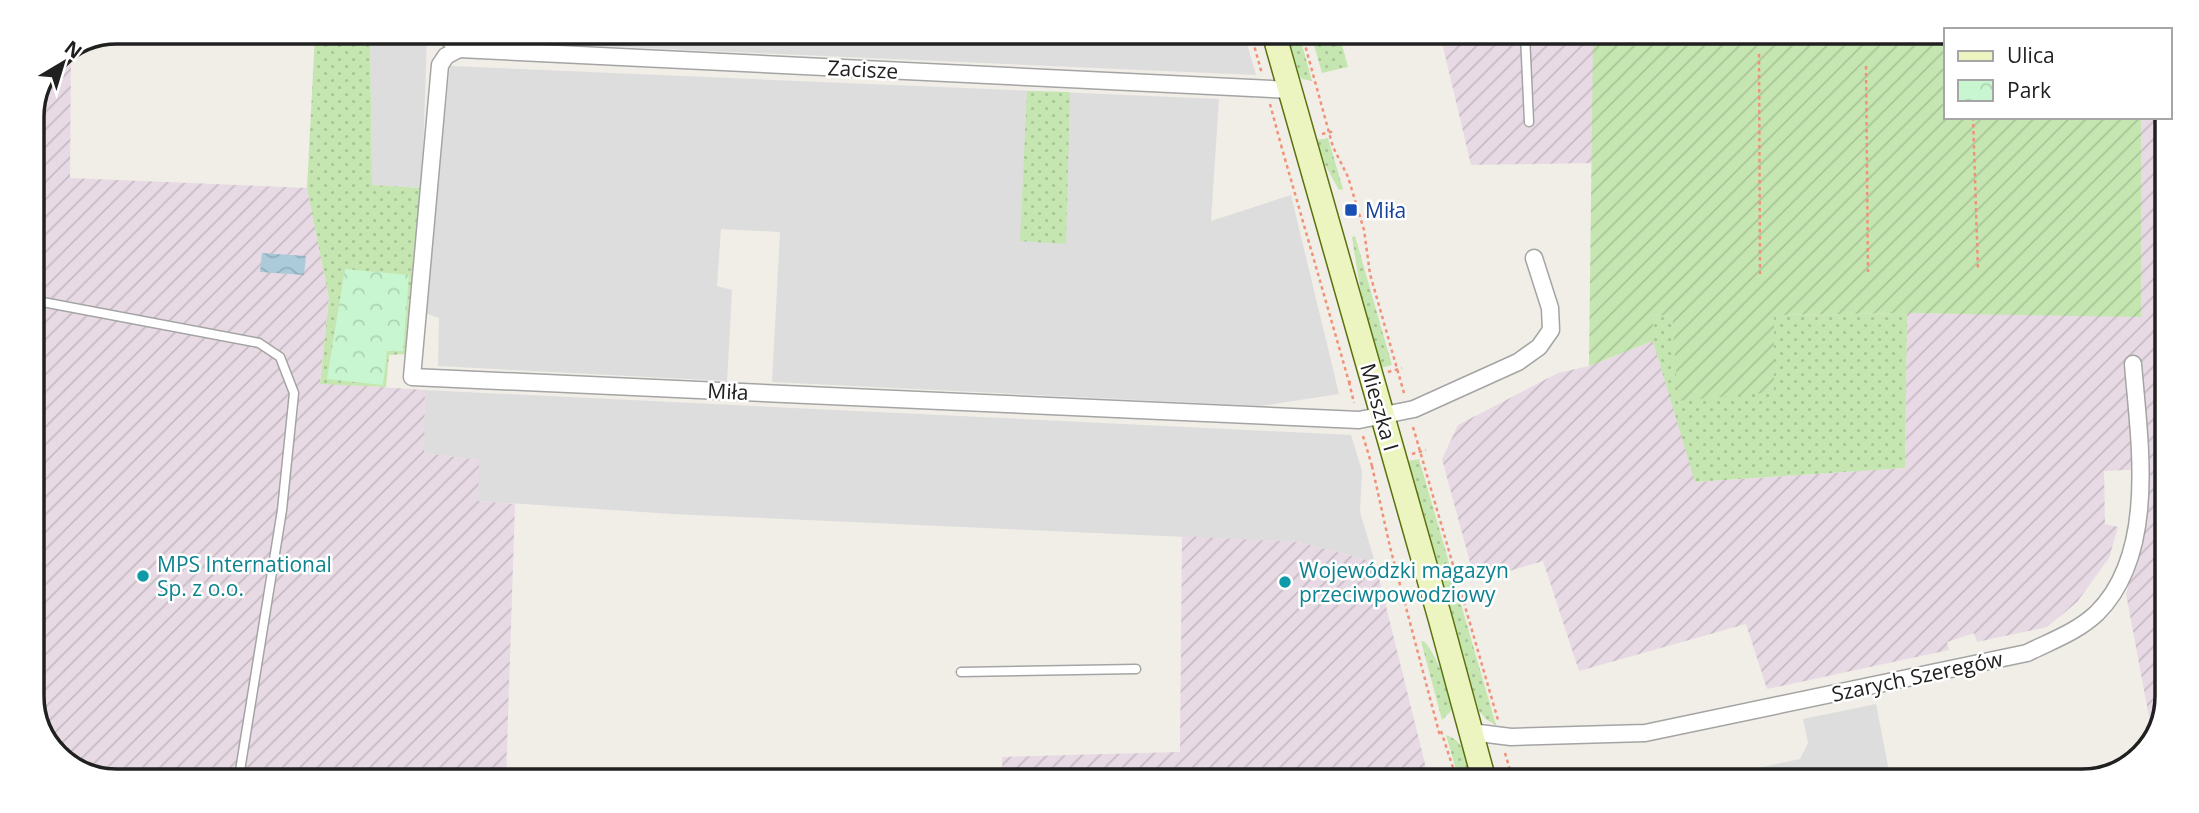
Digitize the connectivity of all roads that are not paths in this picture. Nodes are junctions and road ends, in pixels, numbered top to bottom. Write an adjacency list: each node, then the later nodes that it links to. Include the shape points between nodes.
1 (455, 44): 4 (street)
2 (1277, 44): 5 (street, Mieszka I)
3 (1525, 44): 6 (lane)
4 (460, 49): 5 (street, Zacisze); 10 (street, Miła, via 440,65 412,377 1345,419)
5 (1290, 90): 10 (street, Mieszka I)
6 (1529, 122)
7 (1534, 258): 10 (street, via 1550,308 1551,330 1539,347 1518,362 1414,409)
8 (44, 302): 14 (lane, via 259,343 281,357 294,393 282,510)
9 (2133, 364): 13 (street, Szarych Szeregów, via 2142,469 2130,556 2098,611 2078,628 2026,653 1646,733 1511,737)
10 (1382, 417): 13 (street, Mieszka I)
11 (1136, 669): 12 (lane)
12 (961, 672)
13 (1471, 732): 15 (street, Mieszka I)
14 (240, 769)
15 (1481, 769)

